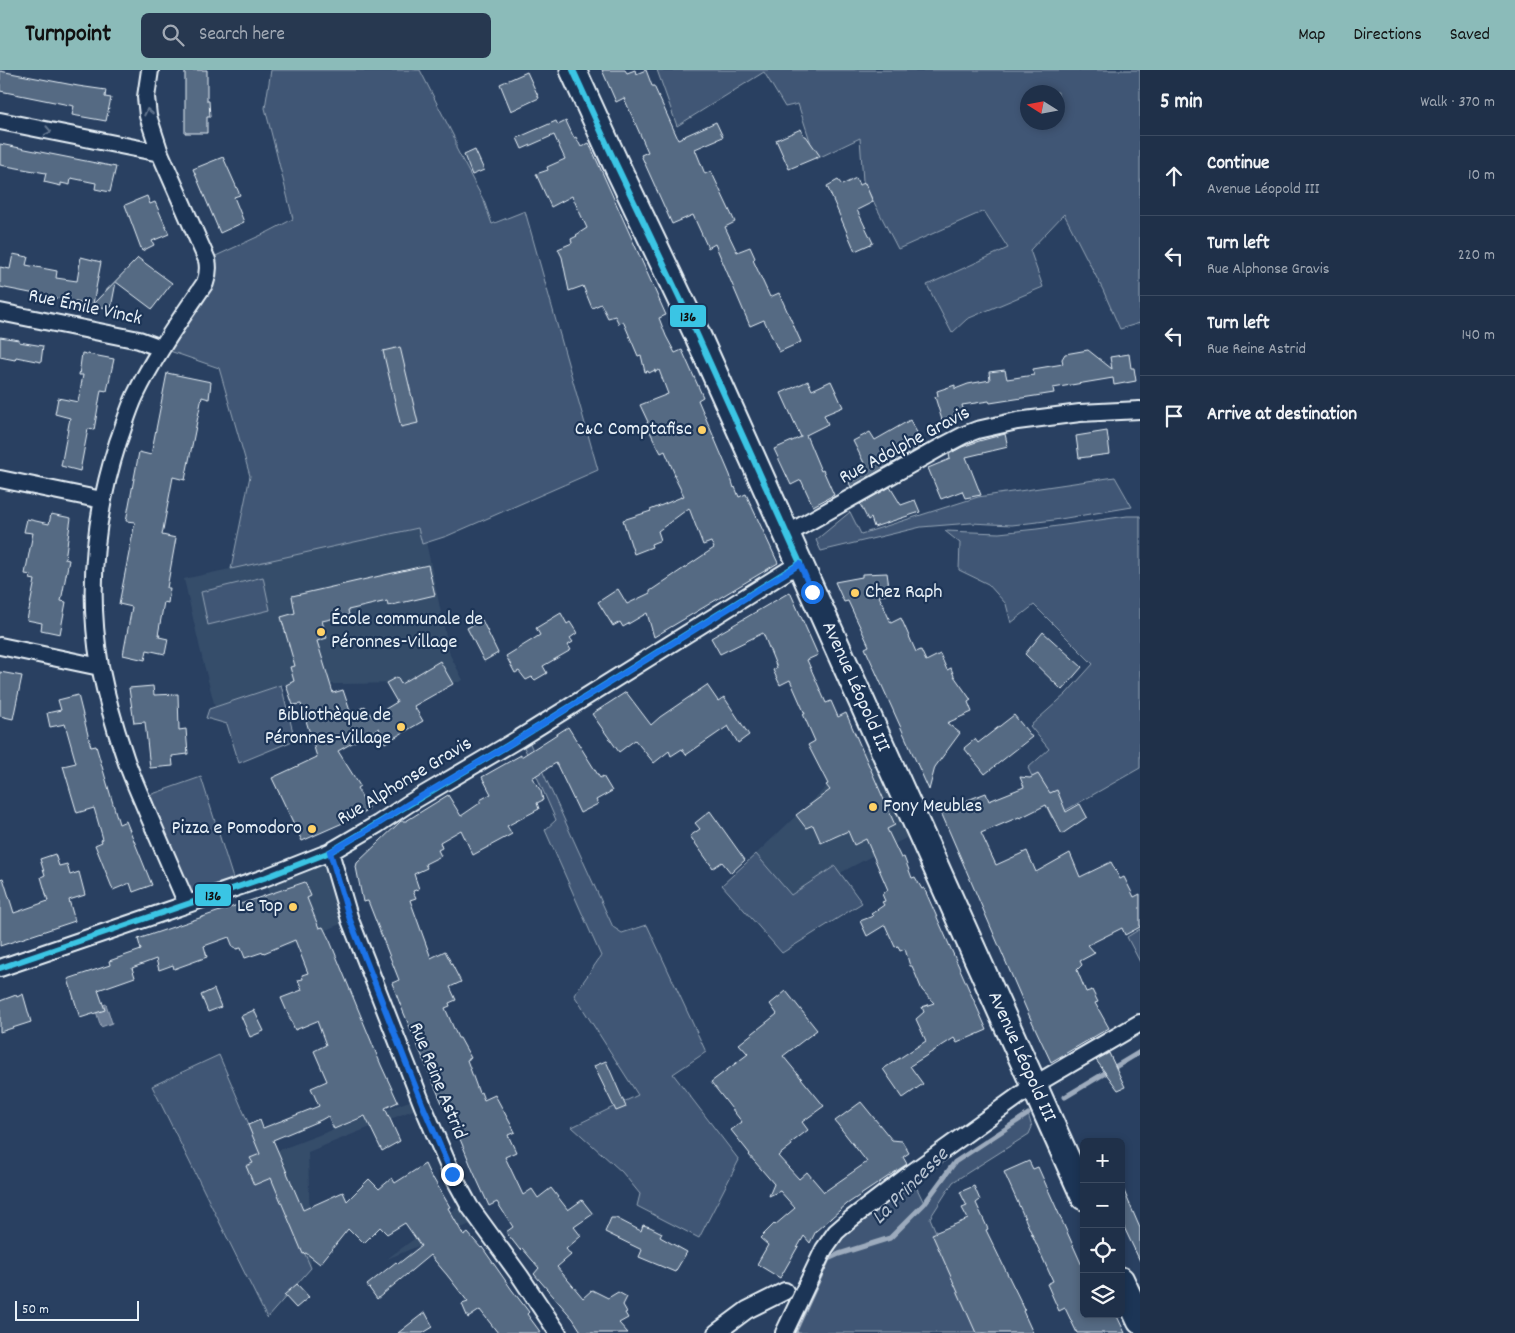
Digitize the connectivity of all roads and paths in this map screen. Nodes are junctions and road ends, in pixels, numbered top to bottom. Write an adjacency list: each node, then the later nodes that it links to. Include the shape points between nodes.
1 (150, 70): 4 (street, one-way to 1, via 146,106)
2 (572, 70): 10 (main road, Avenue Léopold III)
3 (0, 121): 4 (street, one-way to 4)
4 (160, 153): 6 (street, via 209,268 205,283)
5 (0, 312): 6 (street, Rue Émile Vinck, via 140,340)
6 (161, 348): 9 (street, via 128,413)
7 (1140, 410): 10 (street, Rue Adolphe Gravis, via 1080,412 977,430)
8 (0, 479): 9 (street)
9 (102, 500): 13 (street, via 94,576)
10 (787, 534): 11 (main road, Avenue Léopold III)
11 (800, 564): 14 (street, Rue Alphonse Gravis); 18 (main road, Avenue Léopold III)
12 (0, 646): 13 (street)
13 (100, 667): 15 (street, via 124,756)
14 (330, 852): 15 (street, Rue Alphonse Gravis); 23 (street, Rue Reine Astrid, via 350,920 452,1174 470,1207)
15 (187, 904): 16 (street, Rue Alphonse Gravis)
16 (0, 968)
17 (1140, 1023): 18 (street)
18 (1034, 1085): 19 (main road, Avenue Léopold III); 25 (street, via 836,1232 819,1257)
19 (1080, 1188)
20 (1125, 1289): 22 (main road)
21 (785, 1291): 24 (street, via 748,1310)
22 (1140, 1321)
23 (558, 1333)
24 (716, 1333)
25 (784, 1333)

